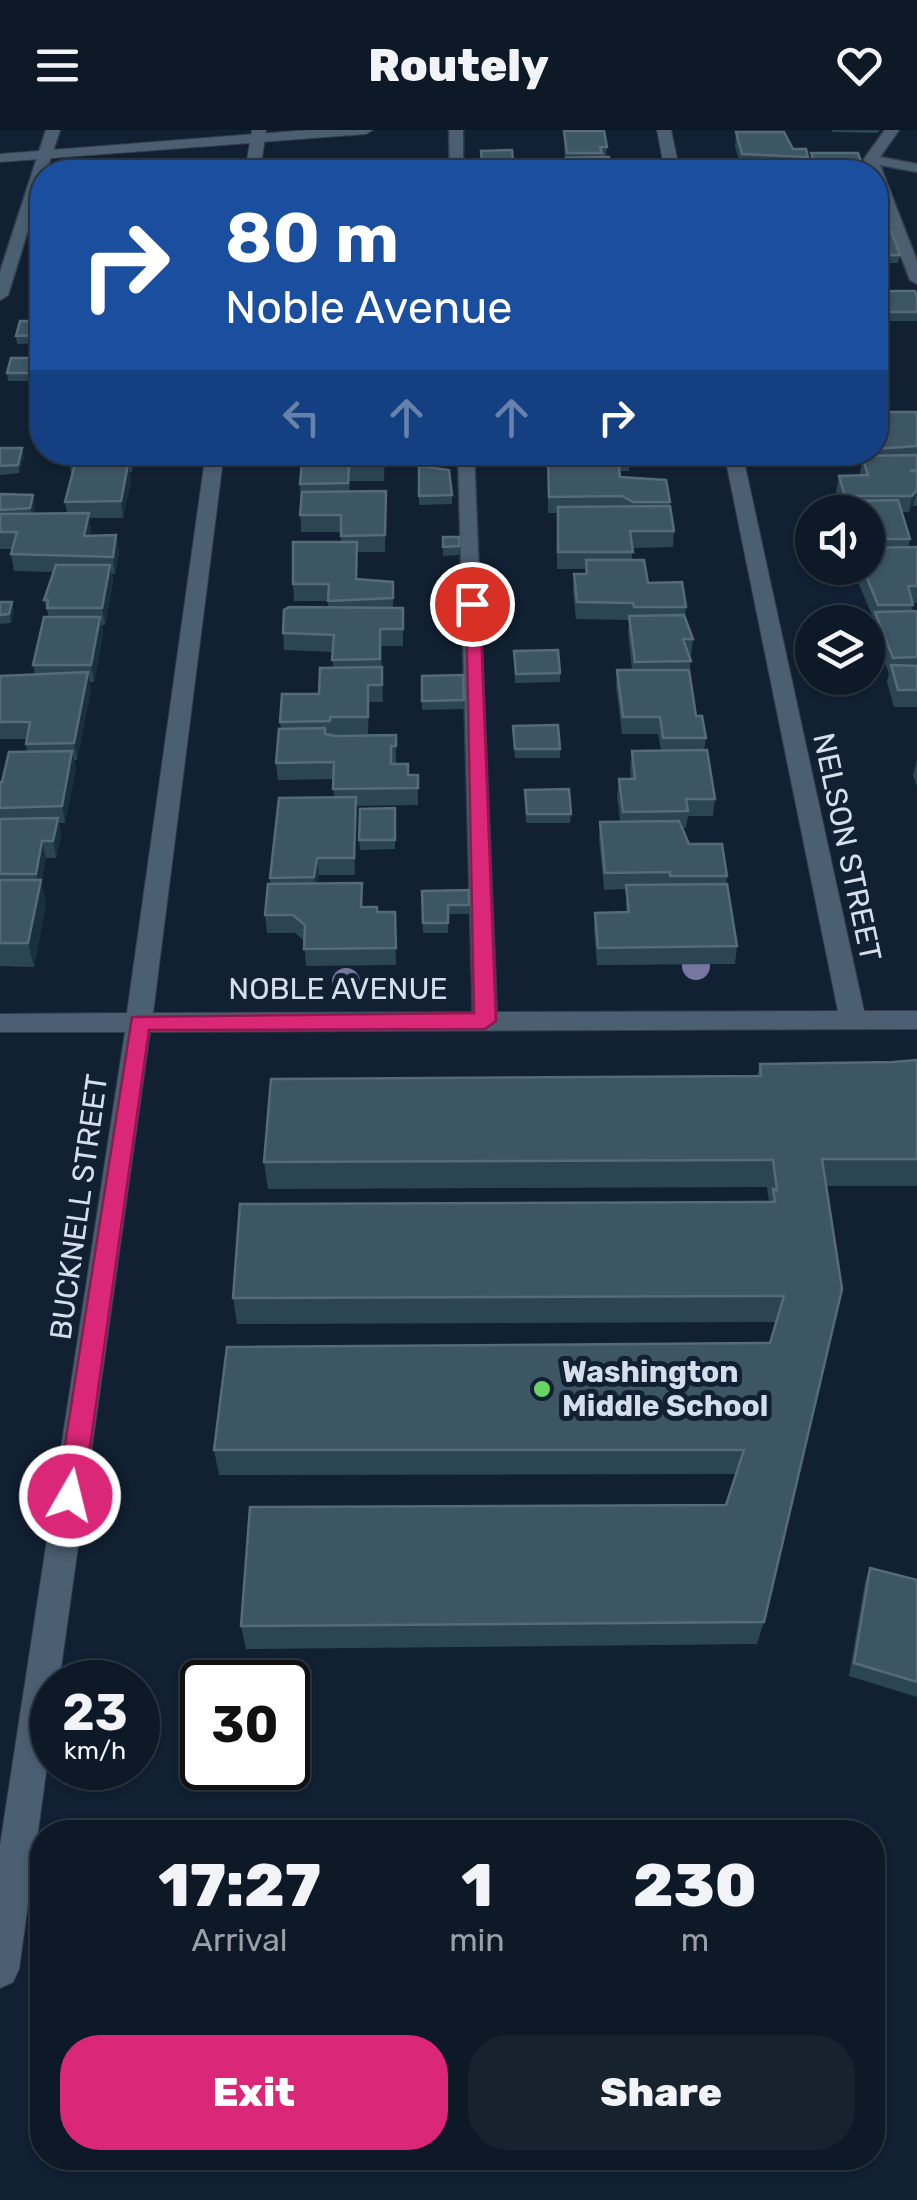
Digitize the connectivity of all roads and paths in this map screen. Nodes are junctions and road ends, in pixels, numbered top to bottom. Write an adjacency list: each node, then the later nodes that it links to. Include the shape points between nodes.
1 (53, 130): 7 (lane)
2 (366, 130): 6 (street)
3 (456, 130): 12 (lane)
4 (664, 130): 13 (street)
5 (892, 130): 9 (lane)
6 (258, 134): 7 (street); 11 (street)
7 (44, 155): 8 (street); 10 (lane)
8 (0, 158)
9 (871, 159): 14 (lane)
10 (42, 160)
11 (255, 160)
12 (457, 160)
13 (671, 160)
14 (876, 160)
15 (888, 162): 16 (lane)
16 (917, 168)
17 (30, 200): 20 (lane)
18 (888, 204): 19 (lane)
19 (917, 280)
20 (0, 295)
21 (214, 465): 27 (street, BUCKNELL STREET)
22 (466, 465): 26 (lane)
23 (736, 465): 24 (street, NELSON STREET)
24 (853, 1020): 25 (street, NOBLE AVENUE); 26 (street, NOBLE AVENUE)
25 (917, 1020)
26 (485, 1021): 27 (street, NOBLE AVENUE)
27 (140, 1022): 28 (street, NOBLE AVENUE); 29 (street, BUCKNELL STREET)
28 (0, 1023)
29 (0, 1969)

